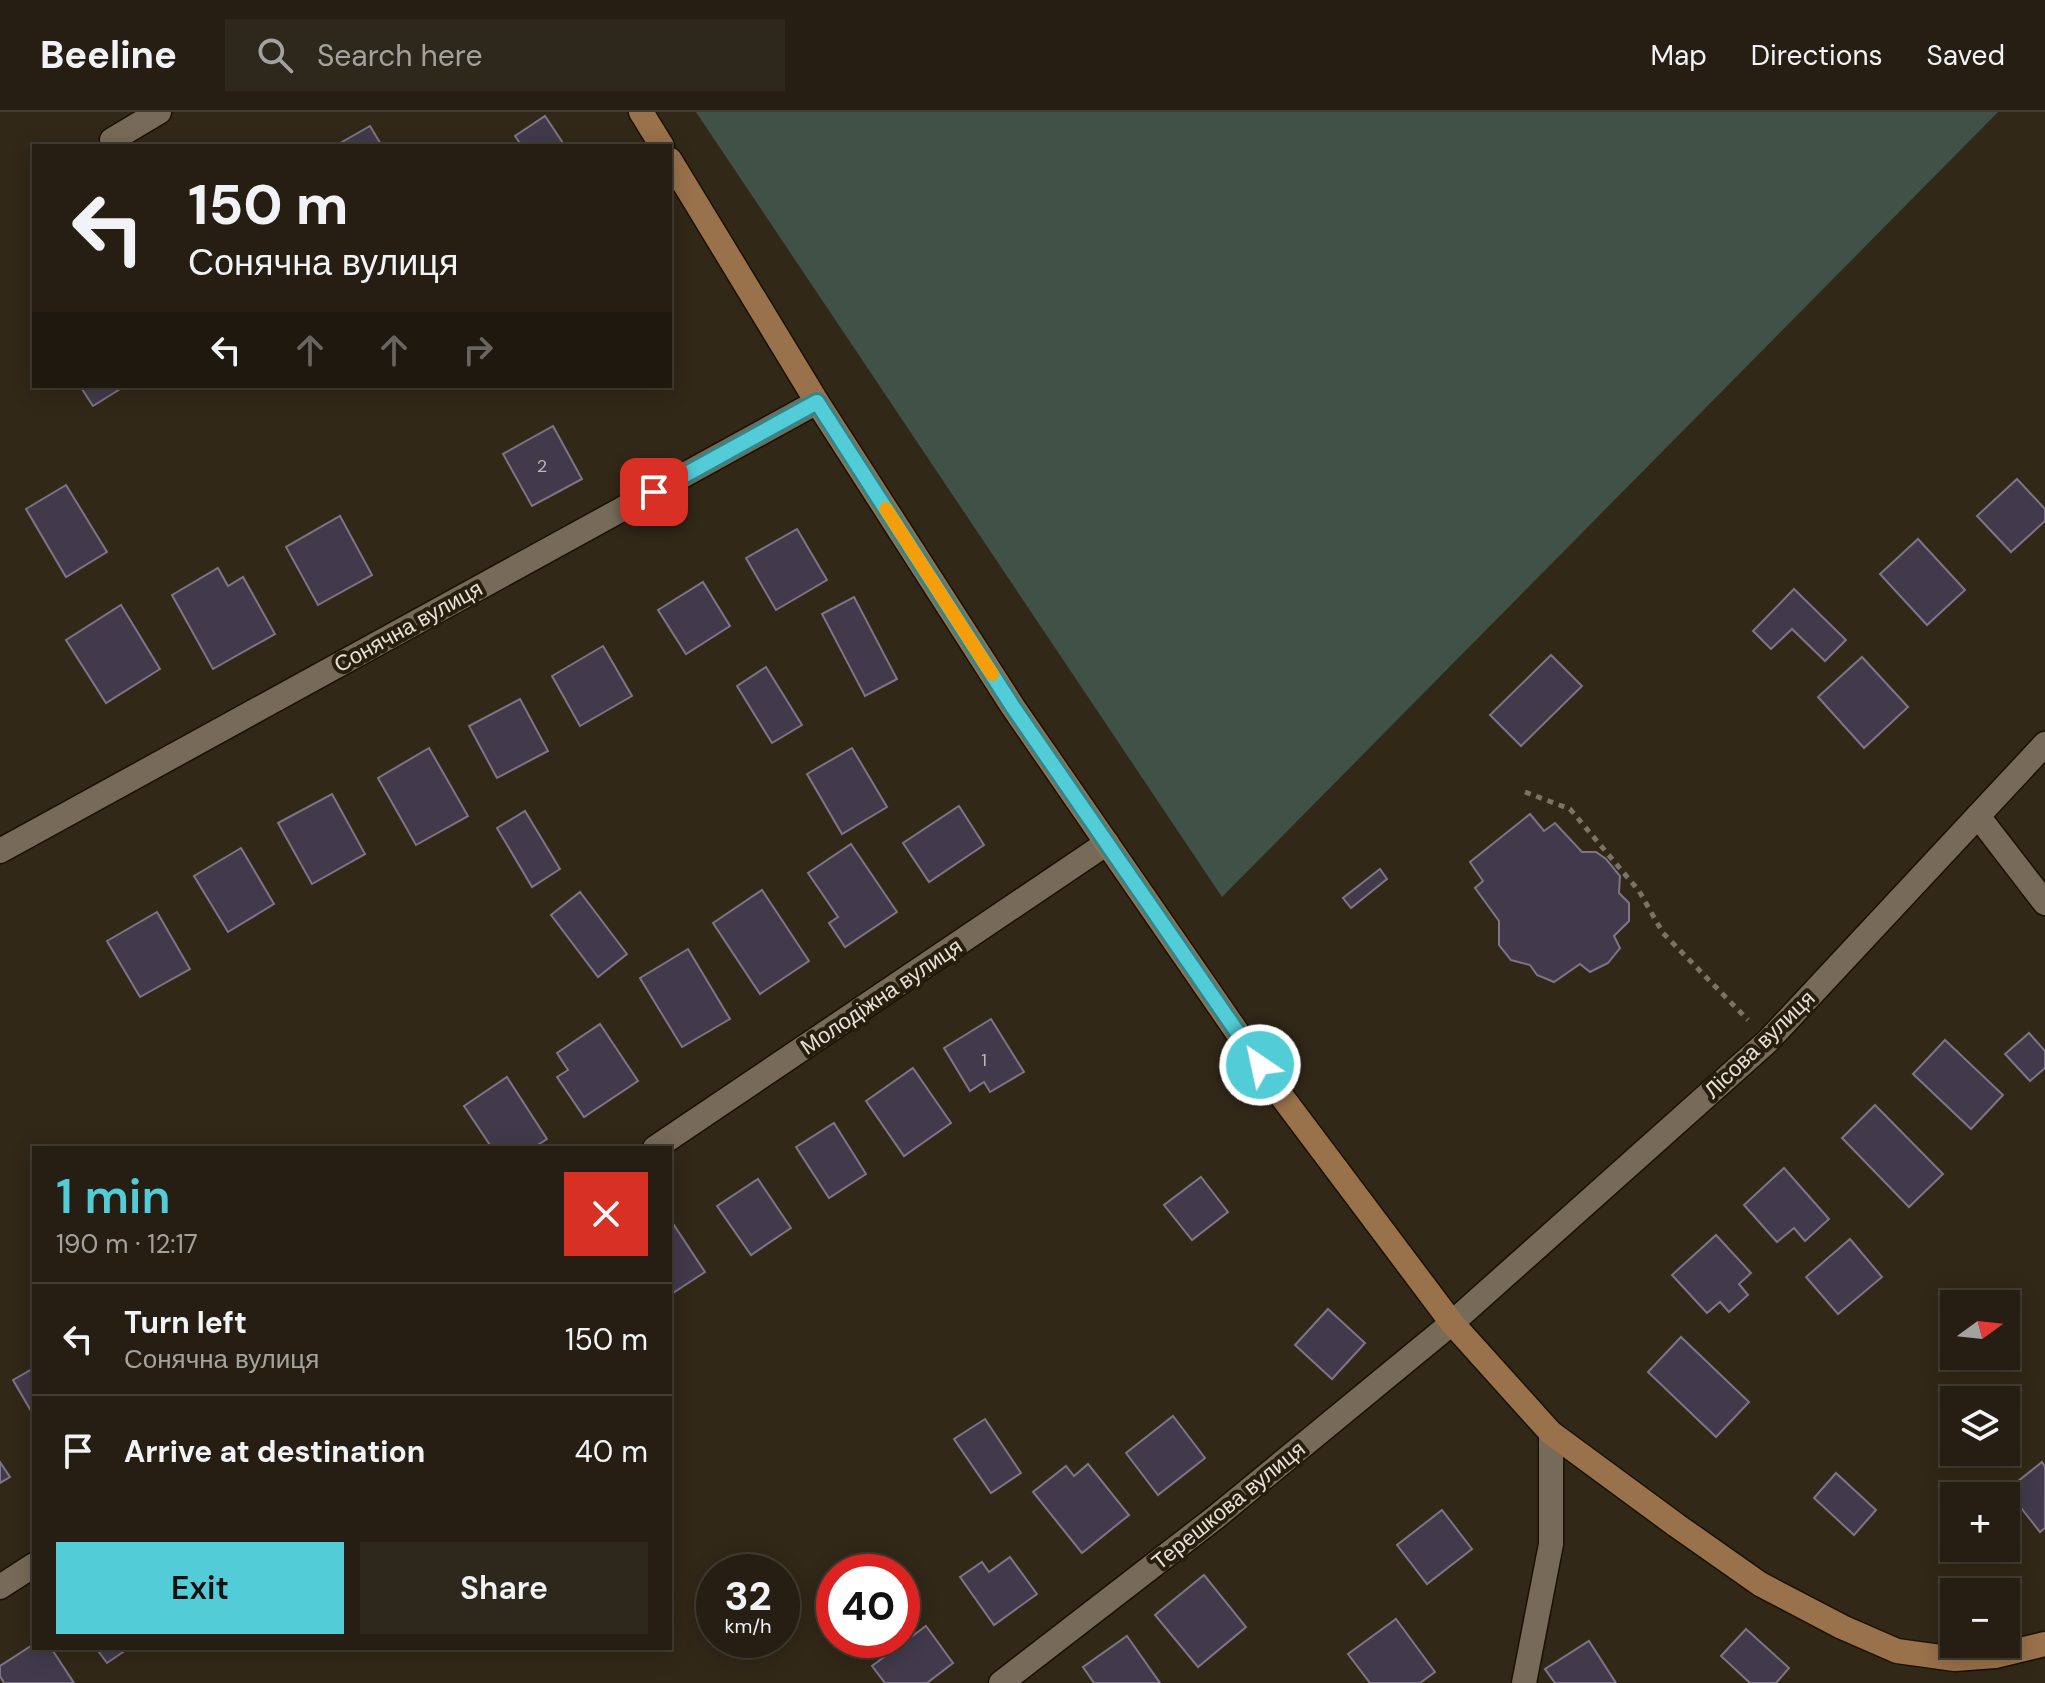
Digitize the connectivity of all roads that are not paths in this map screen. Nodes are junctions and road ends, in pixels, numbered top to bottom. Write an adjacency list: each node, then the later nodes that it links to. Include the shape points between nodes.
1 (159, 112): 3 (street)
2 (641, 112): 4 (street)
3 (112, 140)
4 (661, 144)
5 (672, 163): 6 (street)
6 (817, 402): 9 (street); 10 (street, Сонячна вулиця)
7 (2045, 744): 8 (street, Лісова вулиця)
8 (1978, 816): 11 (street); 13 (street, Лісова вулиця, via 1768,1041)
9 (1107, 843): 12 (street, Молодіжна вулиця); 13 (street, via 1277,1090)
10 (0, 851)
11 (2045, 903)
12 (658, 1146)
13 (1452, 1323): 14 (street); 18 (street, Терешкова вулиця, via 1216,1517)
14 (1551, 1433): 17 (street, via 1760,1584 1897,1651 1955,1659); 19 (street, via 1551,1544)
15 (32, 1566): 16 (street)
16 (0, 1587)
17 (2045, 1644)
18 (1001, 1683)
19 (1524, 1683)

